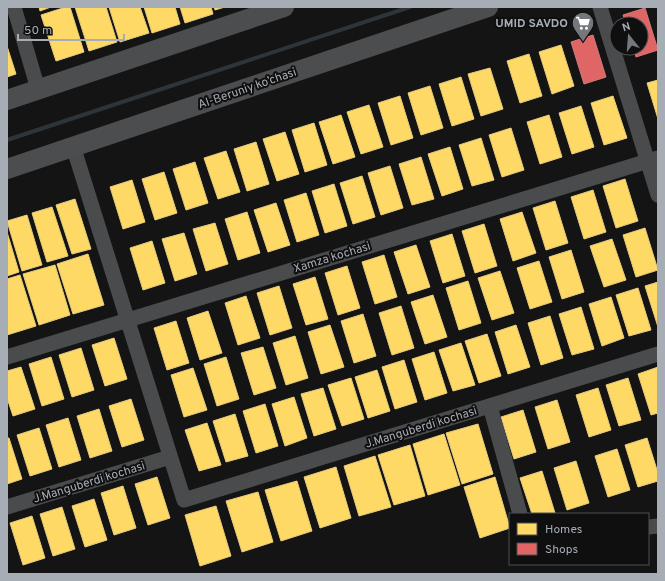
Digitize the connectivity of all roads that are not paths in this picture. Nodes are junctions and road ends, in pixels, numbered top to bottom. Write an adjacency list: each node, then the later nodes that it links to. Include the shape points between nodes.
1 (14, 7): 5 (street)
2 (284, 7): 5 (main road)
3 (488, 7): 7 (main road, Al-Beruniy ko’chasi)
4 (600, 7): 8 (street)
5 (38, 90): 6 (main road)
6 (7, 100)
7 (74, 146): 9 (main road, Al-Beruniy ko’chasi); 11 (street)
8 (653, 160): 10 (street); 11 (street, Xamza kochasi)
9 (7, 169)
10 (658, 195)
11 (128, 319): 13 (street, Xamza kochasi); 15 (street)
12 (658, 354): 14 (street, J.Manguberdi kochasi)
13 (7, 357)
14 (490, 406): 15 (street, J.Manguberdi kochasi, via 184,500); 17 (street)
15 (170, 457): 16 (street, J.Manguberdi kochasi)
16 (7, 507)
17 (520, 513)

